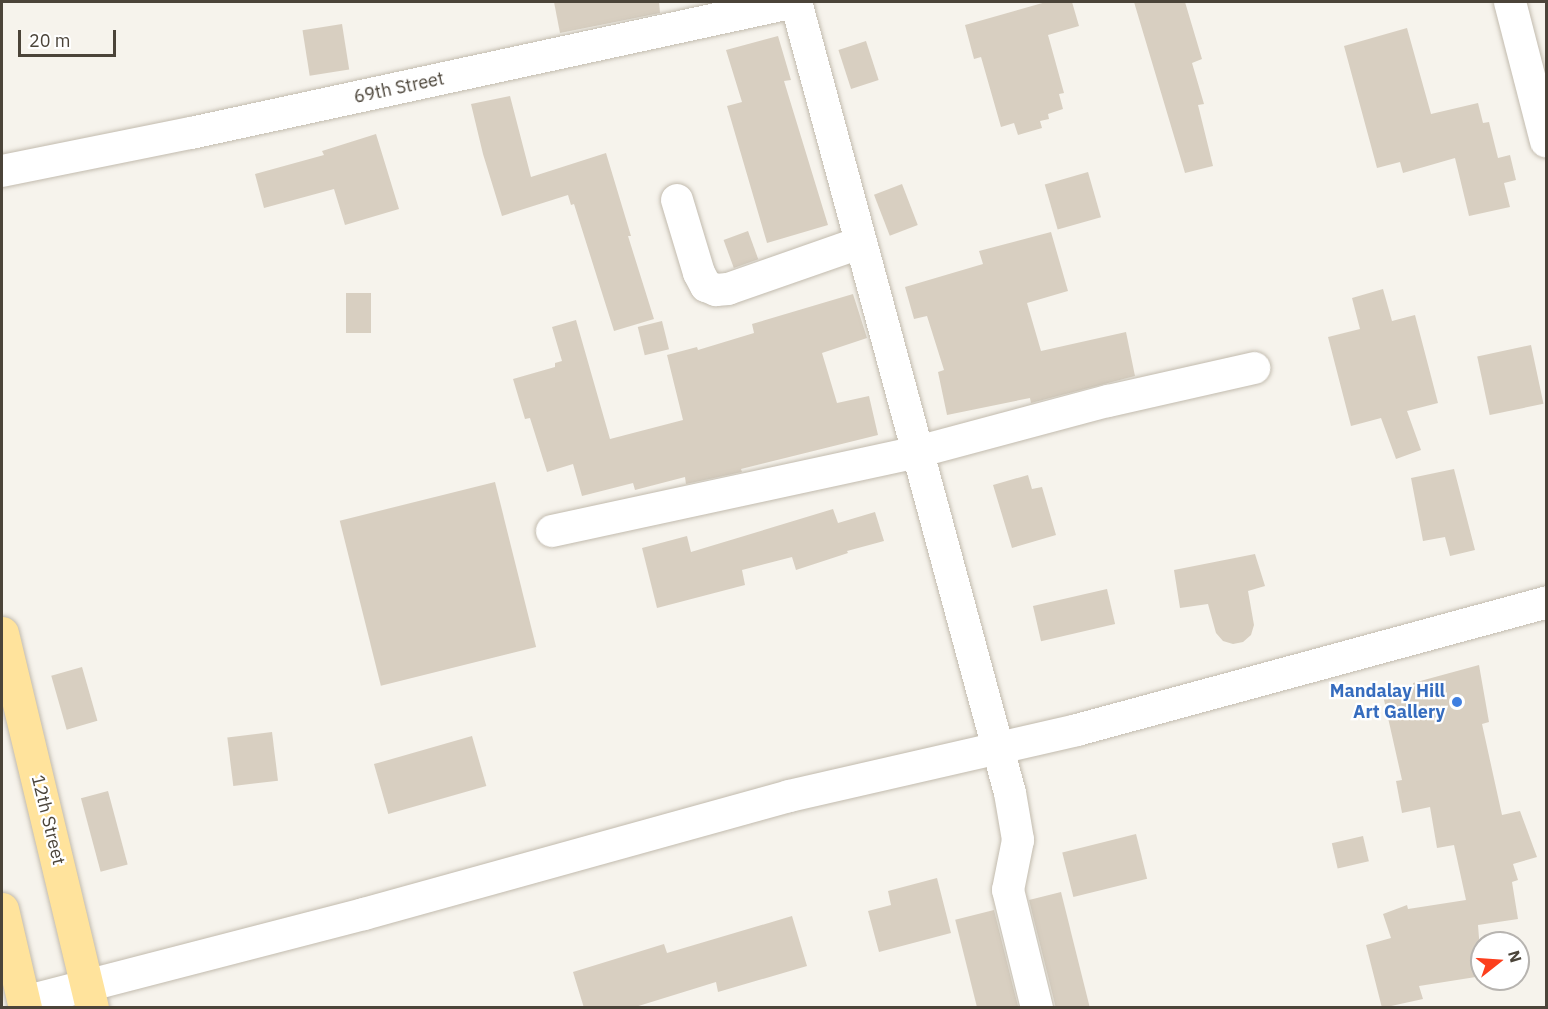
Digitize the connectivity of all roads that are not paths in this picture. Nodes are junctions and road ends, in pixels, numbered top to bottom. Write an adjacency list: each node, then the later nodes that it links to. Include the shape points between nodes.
1 (796, 2): 5 (street, 69th Street); 7 (street)
2 (1510, 2): 3 (street)
3 (1537, 67): 4 (street)
4 (1546, 141)
5 (2, 171)
6 (677, 200): 7 (street, via 699,273 706,286 716,290)
7 (859, 243): 9 (street)
8 (1254, 368): 9 (street, via 1108,401)
9 (917, 452): 10 (street); 13 (street)
10 (552, 531)
11 (1546, 603): 13 (street, via 1077,730)
12 (2, 633): 15 (main road, 12th Street)
13 (998, 747): 15 (street, via 789,796 329,923); 17 (street, via 1018,840 1008,890)
14 (2, 909): 16 (main road)
15 (89, 997): 16 (street)
16 (24, 1005)
17 (1037, 1008)

